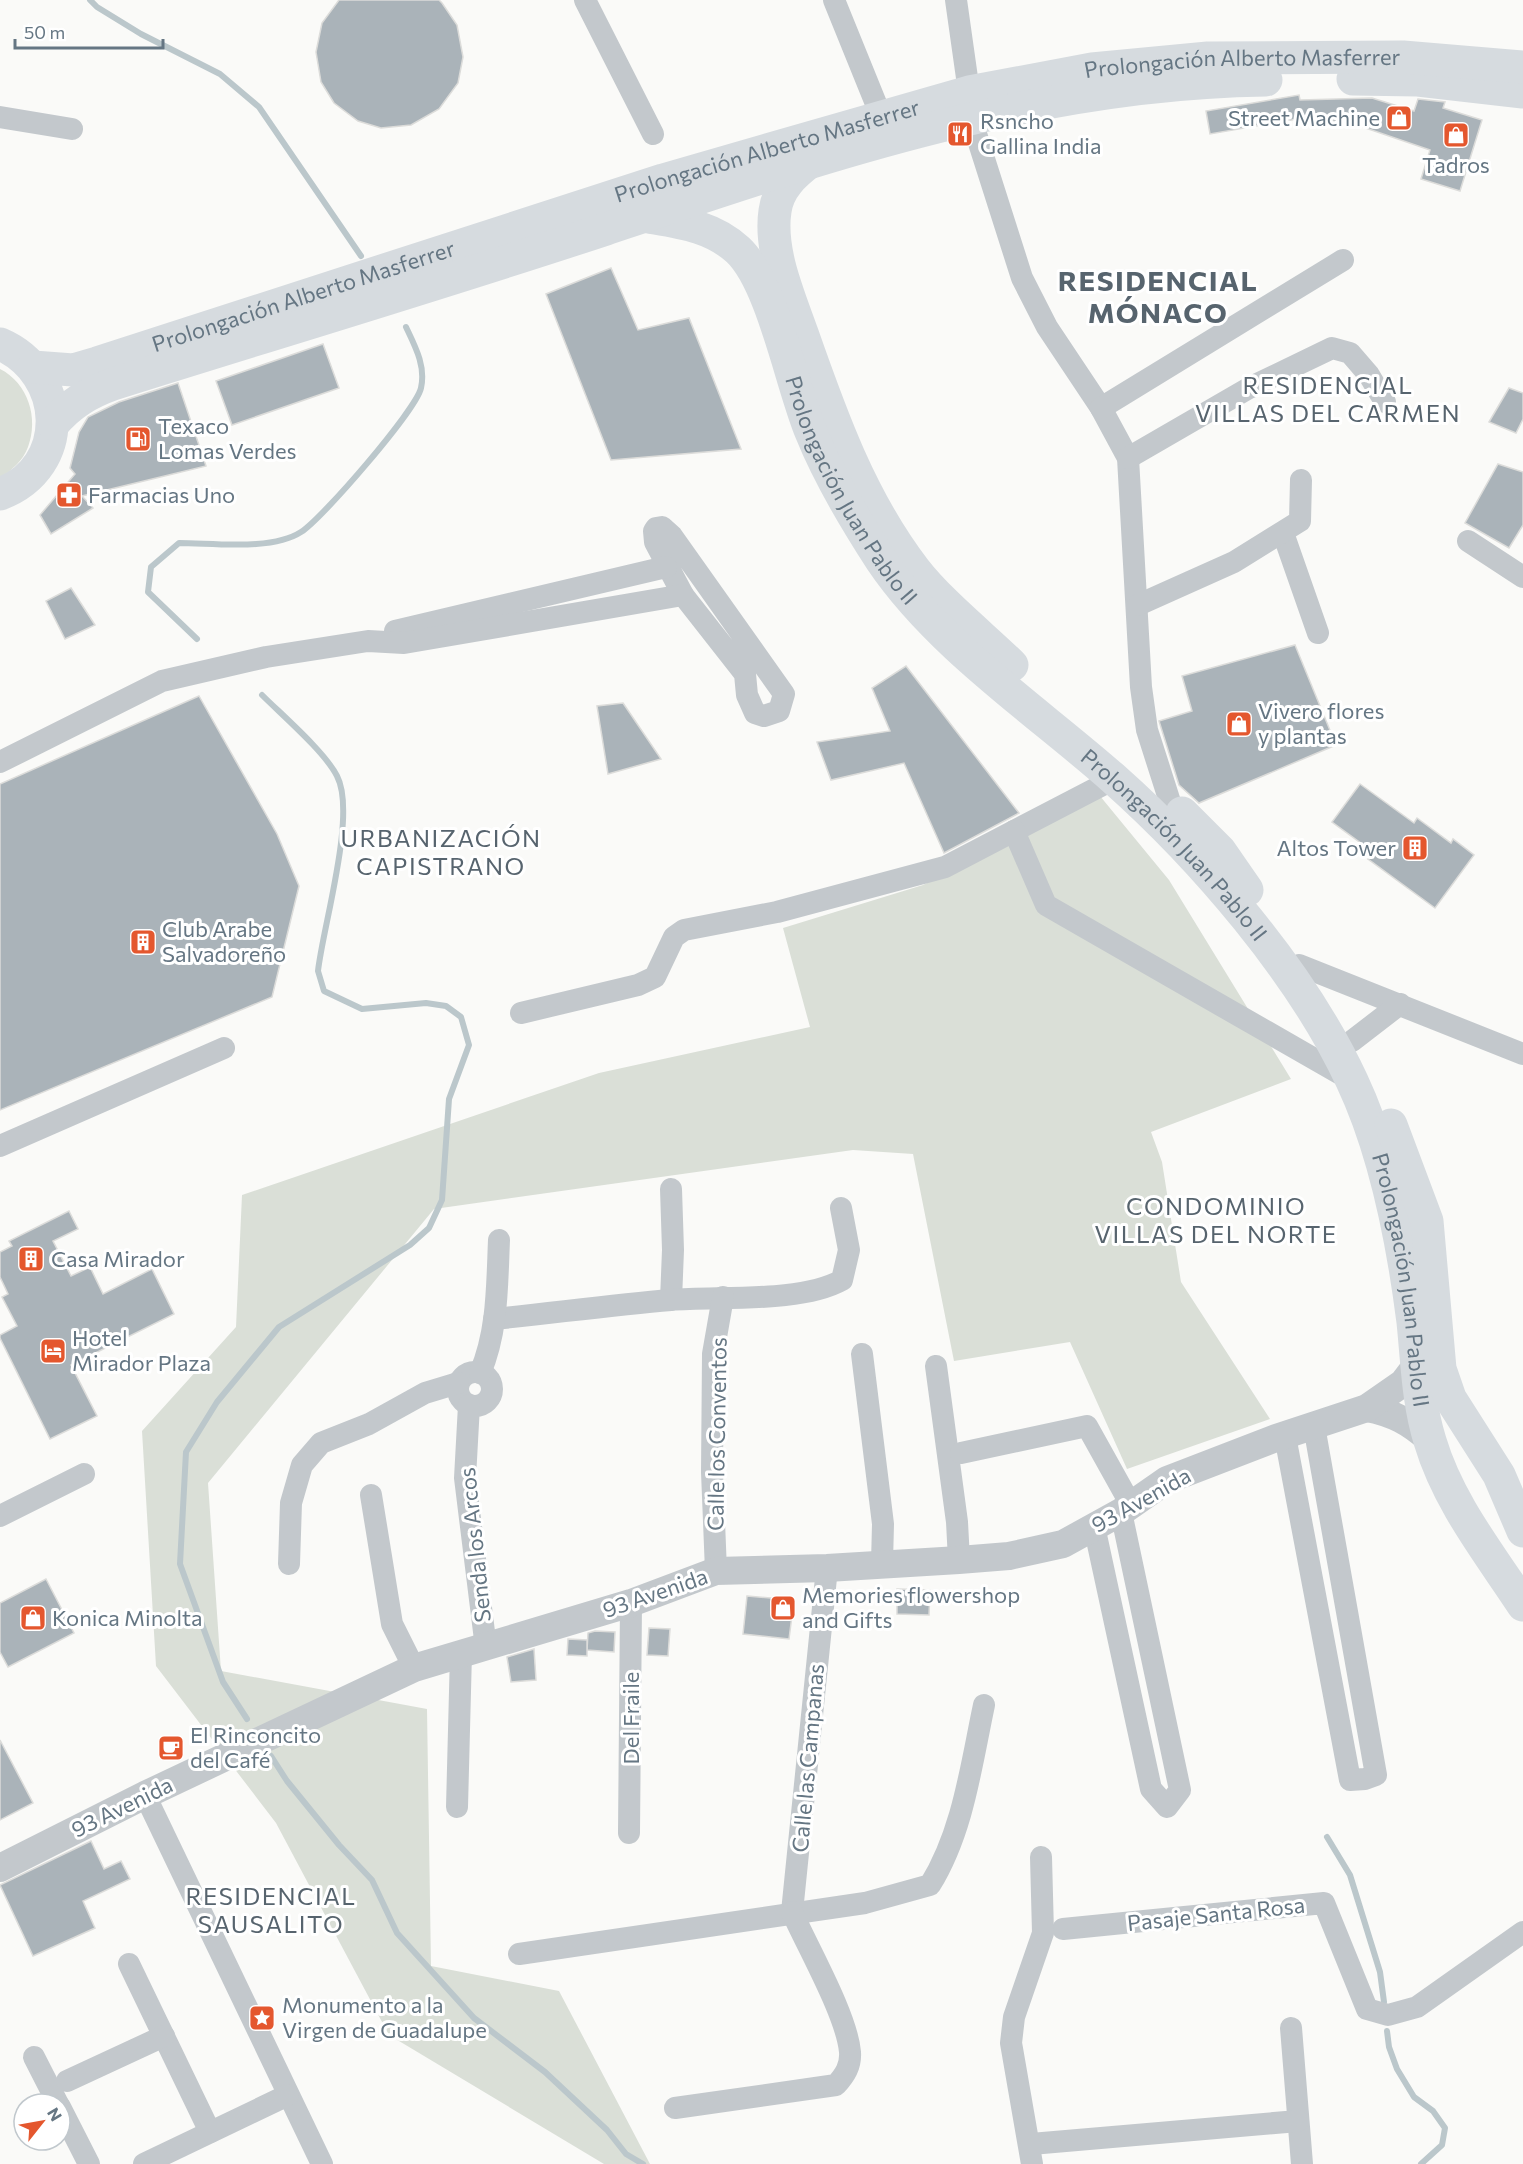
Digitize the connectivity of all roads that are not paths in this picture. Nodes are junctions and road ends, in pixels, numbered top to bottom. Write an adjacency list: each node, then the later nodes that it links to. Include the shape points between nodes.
1 (585, 0): 10 (street)
2 (834, 0): 7 (street)
3 (956, 0): 6 (street)
4 (1523, 67): 6 (main road, Prolongación Alberto Masferrer, via 1403,57 1208,58 1092,69)
5 (1523, 92): 6 (main road, Prolongación Alberto Masferrer, via 1406,80 1232,81)
6 (970, 105): 7 (main road, Prolongación Alberto Masferrer); 11 (main road, Prolongación Alberto Masferrer); 17 (street, via 1022,278 1047,327)
7 (881, 116): 15 (main road, Prolongación Alberto Masferrer, via 663,180 97,363 73,370)
8 (0, 117): 9 (street)
9 (72, 129)
10 (653, 134)
11 (811, 161): 12 (main road, Prolongación Alberto Masferrer); 32 (main road, via 785,185 775,208 773,226 779,262 834,424 888,532 917,572 1012,666)
12 (642, 216): 18 (main road, Prolongación Alberto Masferrer, via 90,392 67,407); 31 (main road, Prolongación Juan Pablo II, via 707,229 744,256 761,282 811,432 835,484 884,564 942,632)
13 (1343, 260): 17 (street)
14 (0, 344): 15 (main road)
15 (33, 366): 18 (main road, via 45,384)
16 (1385, 402): 19 (street, via 1350,353 1332,348 1249,388)
17 (1101, 408): 19 (street)
18 (53, 424): 21 (main road, via 47,449 35,469)
19 (1128, 458): 27 (street)
20 (1301, 480): 22 (street, via 1300,521)
21 (0, 494)
22 (1283, 533): 27 (street, via 1234,562); 28 (street)
23 (1468, 541): 25 (street)
24 (666, 567): 26 (street); 26 (street, via 655,542 657,528 672,536 784,694 780,711 764,716 755,713 747,695 746,674); 29 (street, via 403,628)
25 (1523, 577)
26 (683, 595): 29 (street, via 404,643)
27 (1138, 605): 32 (street, via 1147,729)
28 (1318, 633)
29 (368, 641): 30 (street, via 266,657 162,681)
30 (0, 762)
31 (1114, 779): 33 (street); 40 (main road, Prolongación Juan Pablo II, via 1204,867 1271,950)
32 (1170, 802): 34 (main road, via 1220,851)
33 (1014, 831): 36 (street, via 945,867 777,912 684,930 674,937 655,977 638,985); 40 (street, via 1046,905)
34 (1299, 965): 35 (street); 37 (main road)
35 (1400, 1005): 37 (street); 39 (street)
36 (521, 1013)
37 (1352, 1041): 64 (main road, via 1388,1116 1427,1221 1440,1370 1450,1398 1499,1475)
38 (224, 1048): 41 (street)
39 (1523, 1054)
40 (1352, 1080): 50 (main road, Prolongación Juan Pablo II, via 1400,1226)
41 (0, 1146)
42 (671, 1189): 46 (street)
43 (842, 1208): 45 (street, via 849,1250 843,1280 828,1288 798,1293)
44 (499, 1240): 47 (street)
45 (723, 1297): 46 (street); 70 (street, Calle los Conventos, via 713,1354)
46 (671, 1300): 47 (street)
47 (494, 1319): 51 (street)
48 (862, 1354): 67 (street, via 883,1524)
49 (936, 1366): 66 (street)
50 (1416, 1366): 54 (street, 93 Avenida, via 1403,1383); 57 (main road, Prolongación Juan Pablo II)
51 (480, 1373): 52 (street, via 467,1373); 53 (street, via 490,1381 491,1394 482,1404)
52 (459, 1383): 53 (street, via 459,1396); 68 (street, via 425,1393 369,1424 321,1443 302,1465 291,1503)
53 (469, 1405): 73 (street, Senda los Arcos, via 465,1478)
54 (1367, 1408): 55 (street, 93 Avenida); 57 (street, via 1397,1416)
55 (1314, 1426): 56 (street, 93 Avenida); 56 (street, via 1376,1775 1365,1779 1350,1780)
56 (1285, 1436): 61 (street, 93 Avenida, via 1167,1480)
57 (1430, 1440): 63 (main road, Prolongación Juan Pablo II, via 1451,1495)
58 (961, 1453): 61 (street, via 1087,1426)
59 (84, 1474): 62 (street)
60 (371, 1495): 74 (street, via 392,1624)
61 (1126, 1508): 65 (street, 93 Avenida); 65 (street, via 1180,1790 1167,1807 1151,1790)
62 (0, 1516)
63 (1470, 1524): 64 (main road, via 1475,1505 1494,1497 1512,1506); 72 (main road, Prolongación Juan Pablo II)
64 (1521, 1525)
65 (1094, 1526): 66 (street, 93 Avenida, via 1063,1544 1009,1556)
66 (959, 1560): 67 (street, 93 Avenida)
67 (882, 1563): 69 (street, 93 Avenida)
68 (289, 1564)
69 (827, 1568): 70 (street, 93 Avenida); 81 (street, Calle las Campanas)
70 (716, 1571): 71 (street, 93 Avenida)
71 (631, 1603): 73 (street, 93 Avenida); 78 (street, Del Fraile)
72 (1523, 1605)
73 (473, 1651): 74 (street, 93 Avenida); 77 (street, Senda los Arcos)
74 (414, 1668): 76 (street, 93 Avenida)
75 (984, 1705): 81 (street, via 947,1859 930,1885 865,1903)
76 (145, 1795): 80 (street, 93 Avenida); 91 (street)
77 (457, 1807)
78 (628, 1833)
79 (1041, 1857): 96 (street, via 1044,1933 1014,2017 1011,2043)
80 (0, 1868)
81 (792, 1912): 84 (street); 92 (street, via 841,2018 850,2052 847,2073 836,2085)
82 (1064, 1929): 83 (street, Pasaje Santa Rosa, via 1324,1903 1367,2008 1388,2015 1417,2007)
83 (1523, 1932)
84 (519, 1954)
85 (129, 1964): 87 (street)
86 (1291, 2028): 93 (street)
87 (164, 2036): 89 (street); 95 (street)
88 (34, 2057): 90 (street)
89 (67, 2081)
90 (52, 2092)
91 (288, 2095): 95 (street); 99 (street)
92 (675, 2108)
93 (1298, 2121): 96 (street); 100 (street)
94 (72, 2131): 97 (street)
95 (210, 2132): 98 (street)
96 (1031, 2154)
97 (89, 2164)
98 (144, 2164)
99 (322, 2164)
100 (1302, 2164)

